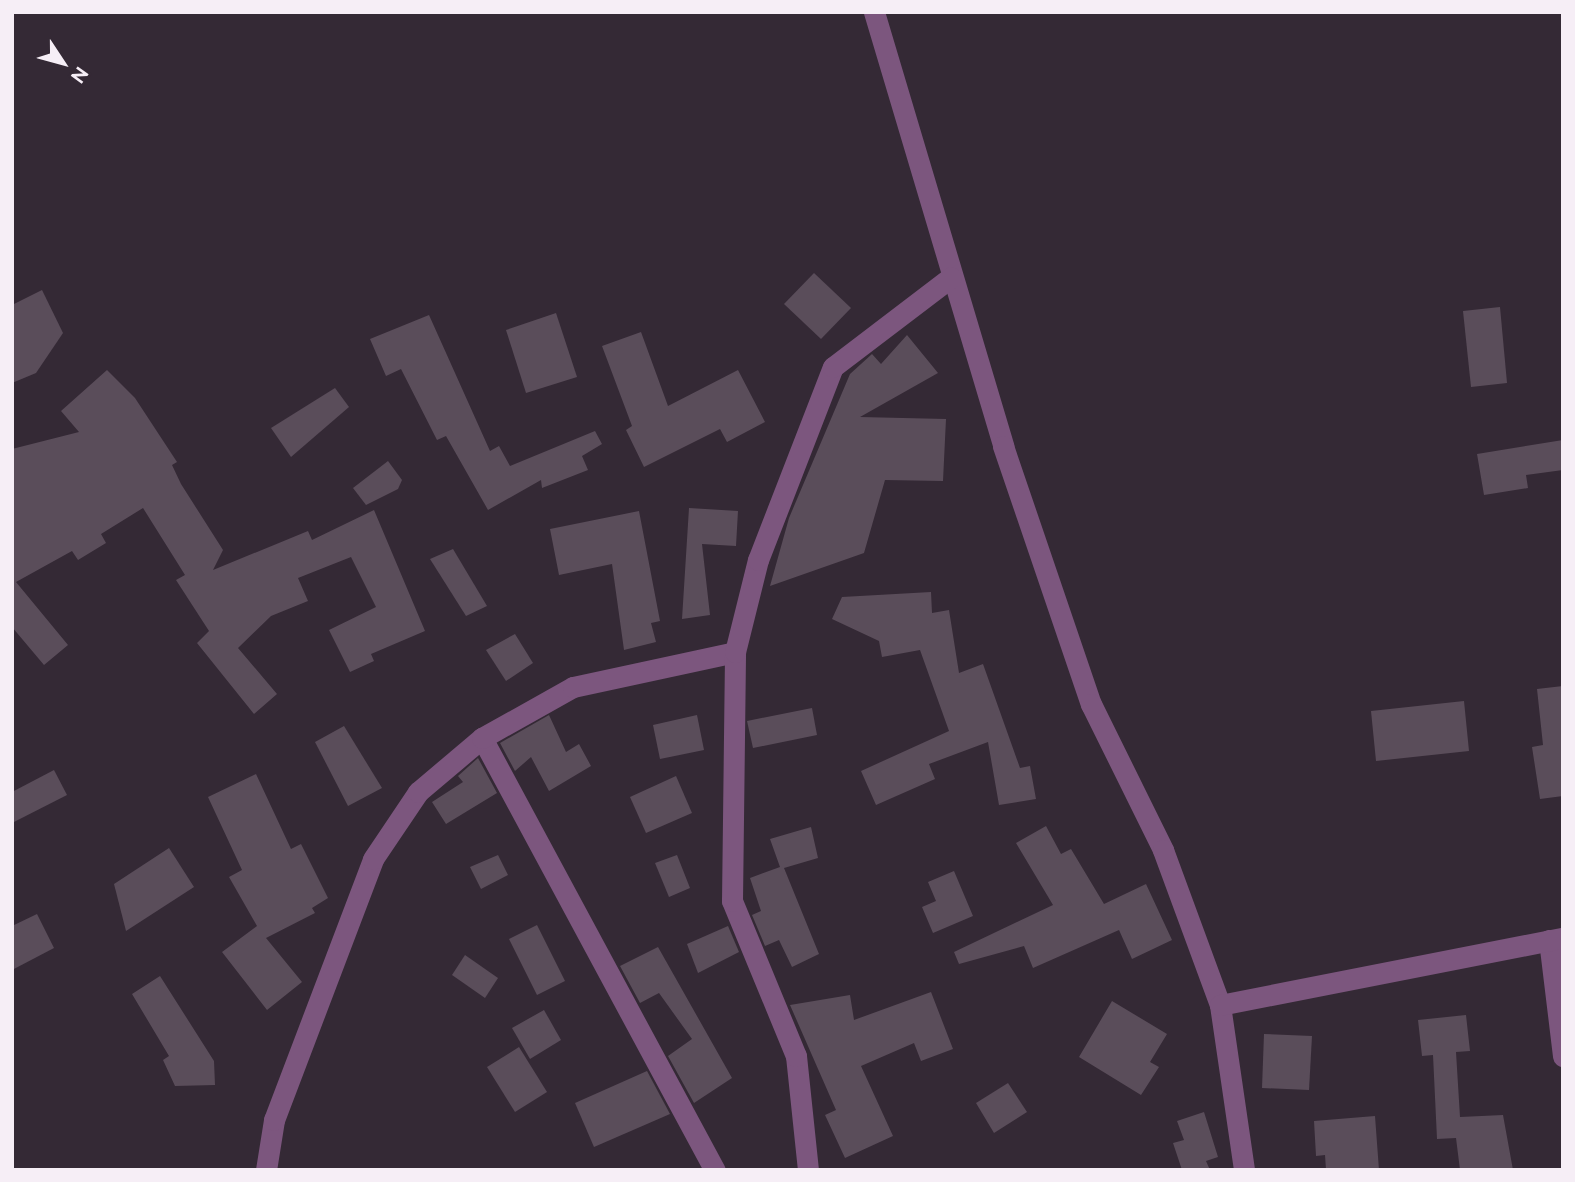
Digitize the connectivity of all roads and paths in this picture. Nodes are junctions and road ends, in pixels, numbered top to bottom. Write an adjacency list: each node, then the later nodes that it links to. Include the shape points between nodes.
1 (874, 12): 2 (street)
2 (951, 277): 3 (street, via 833,367 758,560); 6 (street, via 1091,704 1163,850)
3 (735, 652): 4 (street, via 573,687); 10 (street, via 732,901 796,1056)
4 (482, 738): 8 (street, via 418,792 373,859 274,1120); 9 (street)
5 (1556, 939): 6 (street); 7 (street)
6 (1220, 1005): 11 (street)
7 (1563, 1056)
8 (266, 1170)
9 (715, 1170)
10 (808, 1170)
11 (1244, 1170)

